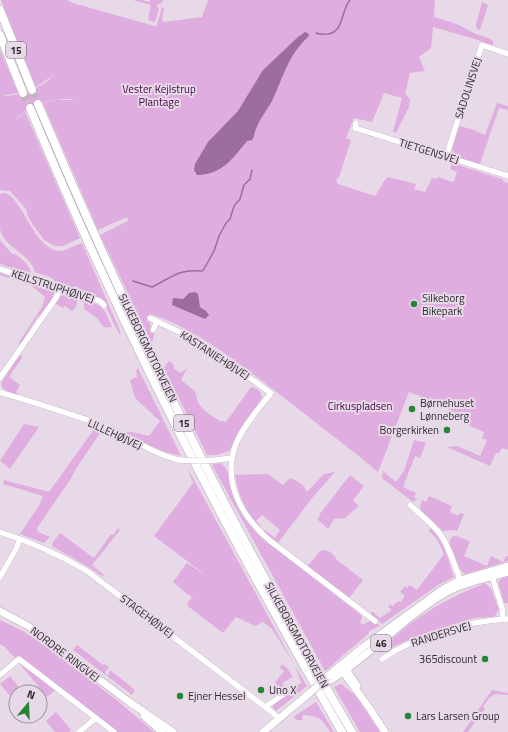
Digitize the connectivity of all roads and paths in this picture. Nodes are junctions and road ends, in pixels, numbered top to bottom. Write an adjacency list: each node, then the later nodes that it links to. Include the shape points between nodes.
1 (0, 10): 4 (highway, 15)
2 (0, 34): 5 (highway, 15)
3 (508, 54): 9 (street, SADOLINSVEJ, via 482,45)
4 (32, 90)
5 (24, 93)
6 (38, 104): 47 (highway, SILKEBORGMOTORVEJEN / 15, via 97,240 191,438 281,608)
7 (30, 108): 46 (highway, SILKEBORGMOTORVEJEN / 15, via 88,242 159,393 269,605)
8 (356, 123): 9 (street, TIETGENSVEJ, via 355,128)
9 (446, 157): 10 (street, TIETGENSVEJ)
10 (508, 176)
11 (0, 269): 12 (street, KEJLSTRUPHØJVEJ, via 52,286)
12 (57, 290): 13 (street, KEJLSTRUPHØJVEJ, via 67,290 100,301); 17 (street, via 56,298)
13 (104, 305)
14 (150, 318): 15 (street, KASTANIEHØJVEJ)
15 (157, 321): 16 (street); 19 (street, KASTANIEHØJVEJ, via 194,339 271,393 244,430)
16 (153, 330)
17 (0, 378)
18 (0, 392): 19 (street, LILLEHØJVEJ, bridge, via 105,427 164,456 200,461)
19 (232, 458): 30 (street, via 232,480 238,501 256,528)
20 (410, 506): 27 (street, via 441,535)
21 (0, 532): 22 (street, STAGEHØJVEJ)
22 (20, 539): 26 (street); 36 (street, STAGEHØJVEJ, via 57,554 87,571)
23 (508, 566): 25 (main road, 46)
24 (508, 572): 25 (main road, 46)
25 (491, 574): 27 (main road, 46); 29 (street, RANDERSVEJ)
26 (0, 578)
27 (462, 583): 32 (main road, 46, via 424,608 367,654); 32 (main road, 46, via 443,589 413,610)
28 (0, 611): 35 (main road, NORDRE RINGVEJ, via 34,630)
29 (505, 619): 31 (street, RANDERSVEJ, via 441,632 408,644)
30 (375, 621)
31 (382, 659)
32 (344, 668): 39 (main road, 46, bridge); 48 (main road)
33 (0, 675): 37 (street, via 18,659)
34 (284, 694): 36 (street)
35 (128, 701): 38 (main road, NORDRE RINGVEJ); 45 (main road, NORDRE RINGVEJ)
36 (265, 707): 39 (street, STAGEHØJVEJ)
37 (96, 718): 41 (street); 42 (street)
38 (146, 718): 43 (main road, NORDRE RINGVEJ); 44 (main road)
39 (278, 718): 40 (main road, 46)
40 (263, 731)
41 (79, 732)
42 (114, 732)
43 (162, 732)
44 (165, 732)
45 (172, 732)
46 (342, 732)
47 (352, 732)
48 (385, 732)

